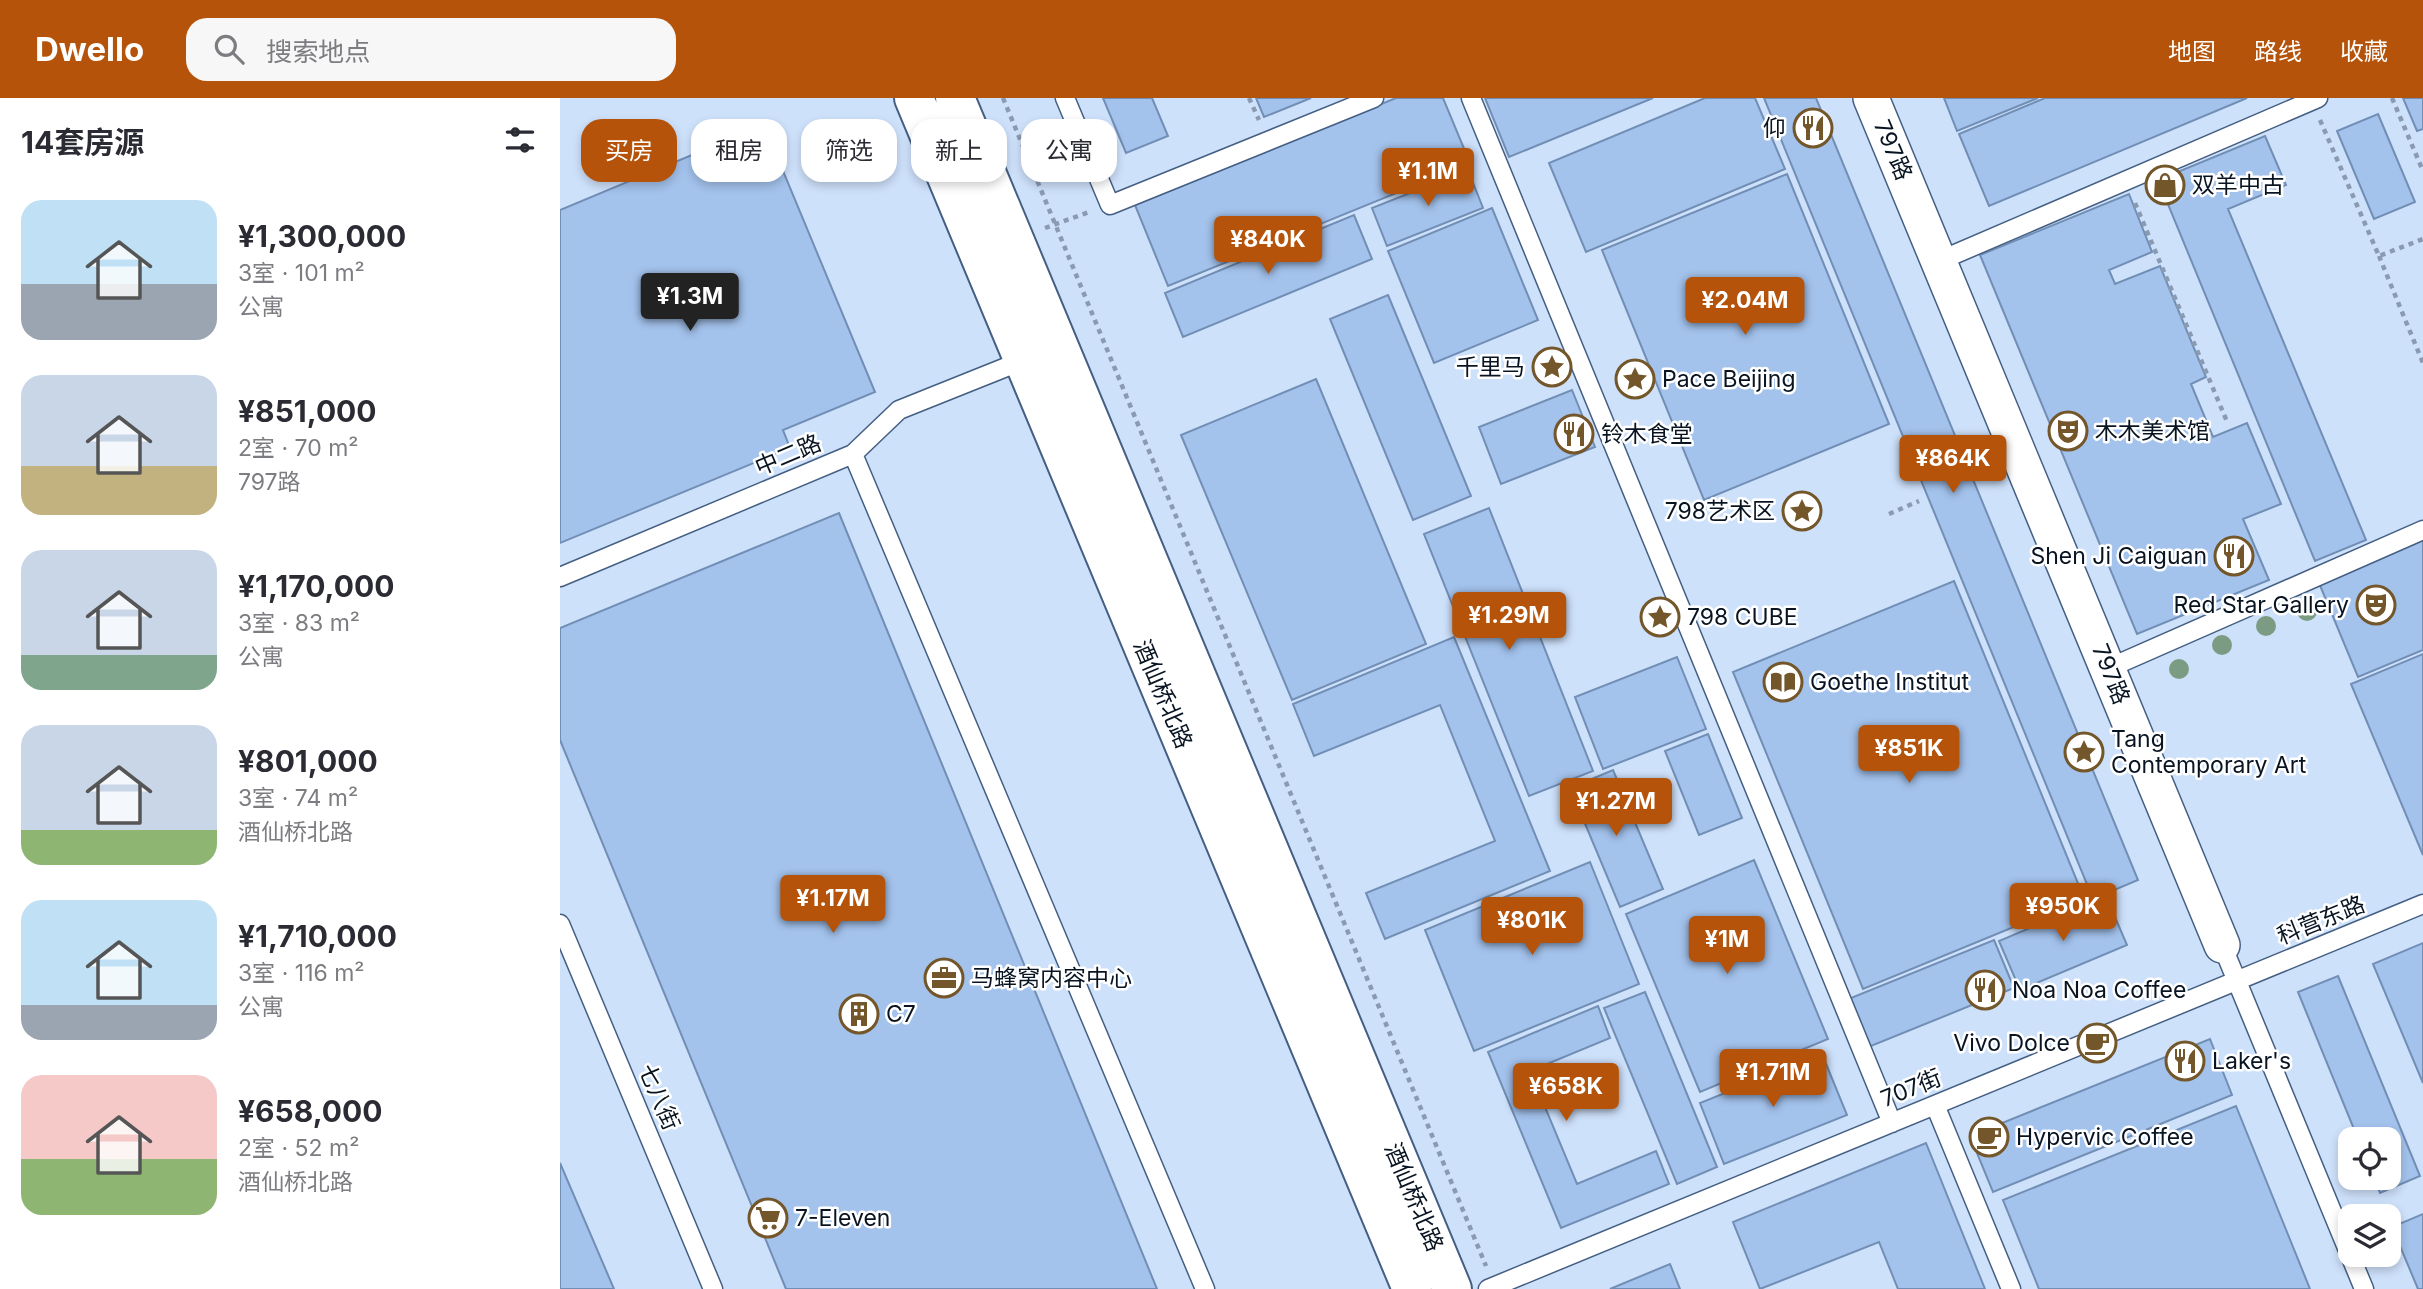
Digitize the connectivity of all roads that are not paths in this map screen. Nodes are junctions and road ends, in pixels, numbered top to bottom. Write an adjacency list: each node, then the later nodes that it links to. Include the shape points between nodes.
1 (914, 98): 9 (street, 酒仙桥北路)
2 (955, 98): 24 (street, 酒仙桥北路)
3 (1065, 98): 4 (lane, via 1110,205)
4 (1374, 98)
5 (1471, 98): 19 (lane)
6 (1871, 98): 8 (street, 797路)
7 (2315, 99): 8 (lane)
8 (1939, 261): 13 (street, 797路)
9 (1024, 360): 10 (lane, 中二路, via 899,410); 23 (street, 酒仙桥北路)
10 (853, 454): 12 (lane, 中二路); 22 (lane)
11 (2423, 530): 13 (lane)
12 (560, 577)
13 (2109, 668): 16 (street, 797路)
14 (2423, 904): 17 (lane, 科营东路)
15 (560, 924): 21 (lane, 七八街)
16 (2222, 945): 17 (lane, 797路)
17 (2237, 980): 18 (lane, 707街); 26 (lane, 797路)
18 (1935, 1105): 19 (lane, 707街); 25 (lane)
19 (1892, 1123): 20 (lane, 707街)
20 (1491, 1288)
21 (713, 1289)
22 (1205, 1289)
23 (1412, 1289)
24 (1452, 1289)
25 (2011, 1289)
26 (2364, 1289)

